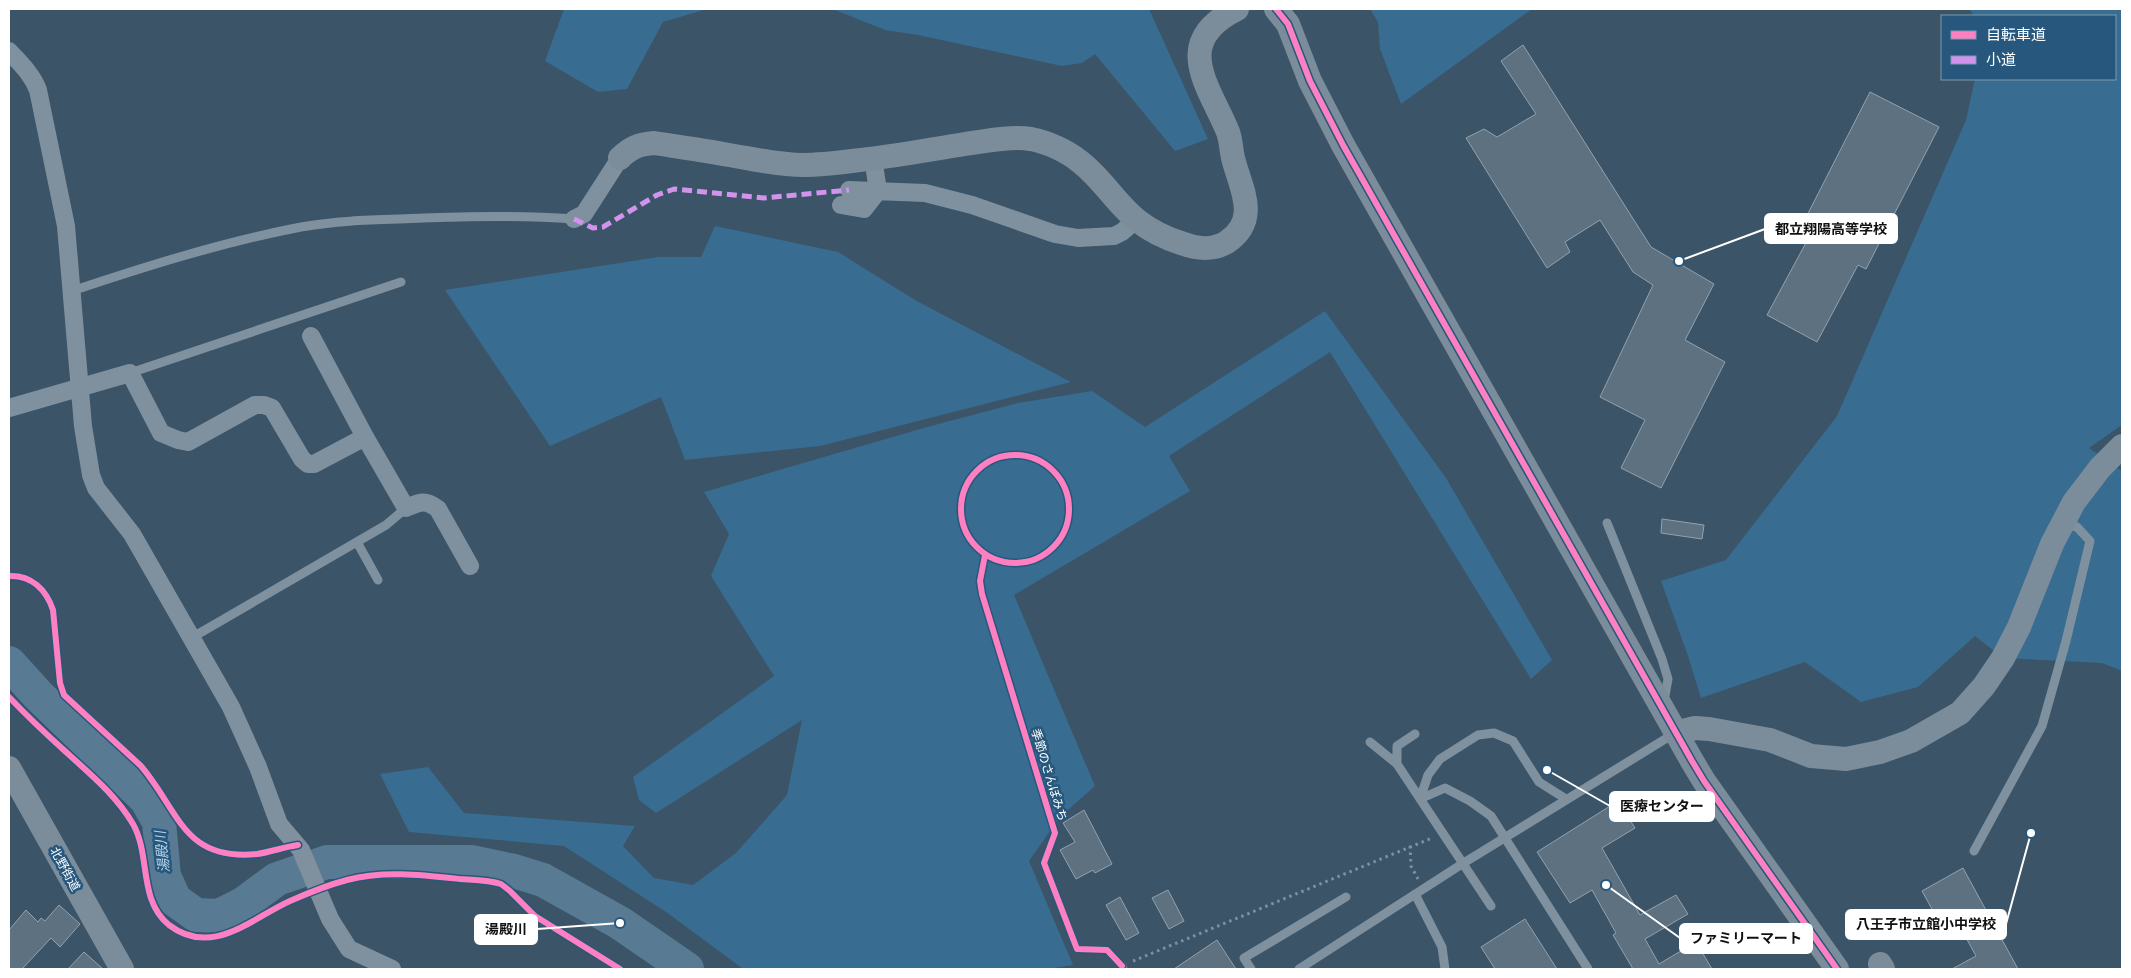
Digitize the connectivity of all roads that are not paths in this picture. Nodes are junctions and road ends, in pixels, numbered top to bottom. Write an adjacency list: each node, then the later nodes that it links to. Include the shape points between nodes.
1 (1237, 9): 9 (street, via 1216,21 1205,33 1199,62 1202,78 1229,134 1245,194 1247,210 1242,226 1228,241 1211,249 1161,236)
2 (1276, 9): 25 (street, via 1288,24 1310,81 1343,145)
3 (9, 51): 11 (street, via 38,90 66,226)
4 (620, 158): 5 (street, via 628,150 654,143 801,165); 8 (street, via 584,214)
5 (873, 158): 6 (street); 9 (street, via 1000,139 1031,139 1079,160)
6 (878, 191): 7 (street); 9 (street, via 925,193 972,205 1055,234 1078,238 1114,236)
7 (845, 198)
8 (574, 219): 11 (lane, via 453,216 333,222 174,258)
9 (1136, 220)
10 (401, 282): 13 (lane)
11 (72, 291): 14 (street)
12 (311, 336): 16 (street)
13 (130, 373): 14 (street); 16 (street, via 161,433 178,440 188,442 255,405 272,408 308,464 314,464)
14 (80, 388): 15 (street); 24 (street, via 88,464 96,488 132,534)
15 (9, 408)
16 (365, 437): 18 (street)
17 (2122, 446): 20 (street, via 2090,481)
18 (406, 508): 21 (lane, via 386,526); 22 (street, via 421,501 438,509)
19 (1608, 523): 25 (lane, via 1668,679)
20 (2062, 524): 26 (street, via 2019,627 1994,672 1960,713 1911,740 1880,752 1846,759 1810,756 1770,740 1709,728); 34 (lane, via 2077,527 2090,541 2066,641 2042,726)
21 (357, 542): 23 (lane); 24 (lane)
22 (470, 566)
23 (378, 580)
24 (193, 637): 40 (street, via 235,716 279,824 301,850 330,919 350,949)
25 (1662, 709): 26 (street)
26 (1675, 733): 31 (lane); 45 (street, via 1704,781)
27 (1415, 734): 29 (lane, via 1397,746)
28 (1370, 742): 29 (lane)
29 (1397, 764): 32 (lane)
30 (9, 768): 39 (street, 北野街道)
31 (1566, 798): 32 (lane, via 1538,782 1512,741 1494,733 1478,735 1440,759 1428,775); 33 (lane)
32 (1420, 799): 33 (lane, via 1445,788 1492,816); 35 (lane)
33 (1505, 837): 35 (lane); 44 (lane)
34 (1974, 851)
35 (1462, 864): 36 (lane); 38 (lane)
36 (1415, 894): 42 (lane); 43 (lane, via 1442,947)
37 (1346, 897): 41 (lane, via 1244,958)
38 (1491, 906)
39 (122, 969)
40 (392, 969)
41 (1251, 969)
42 (1299, 969)
43 (1445, 969)
44 (1588, 969)
45 (1837, 969)

